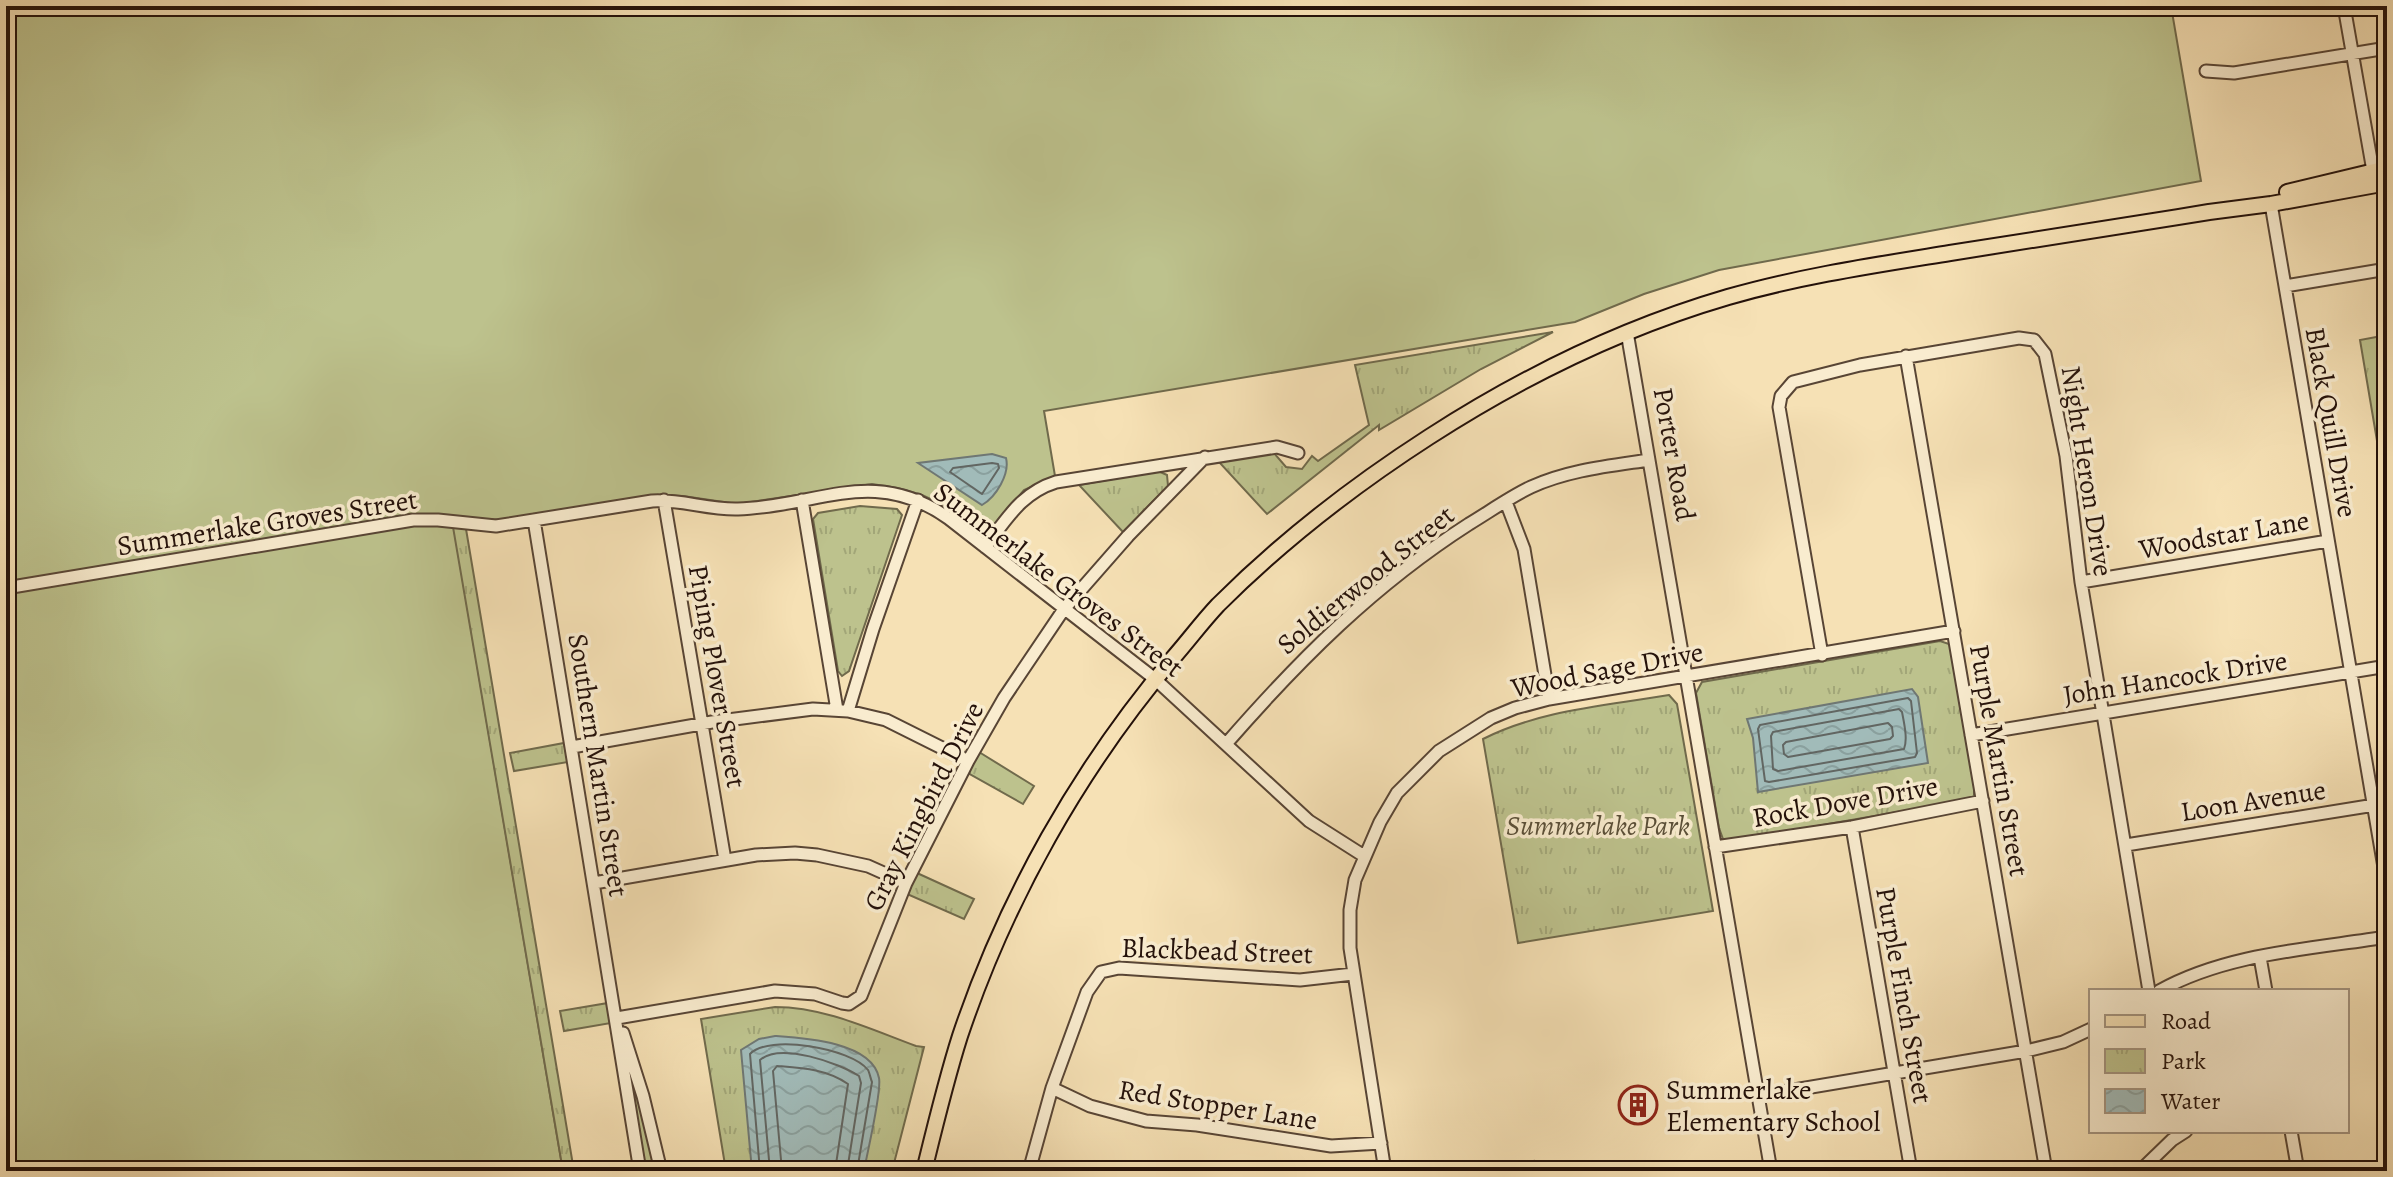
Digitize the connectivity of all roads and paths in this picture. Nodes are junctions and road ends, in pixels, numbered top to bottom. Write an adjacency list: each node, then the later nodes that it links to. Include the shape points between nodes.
1 (2344, 6): 3 (street)
2 (2387, 48): 3 (street)
3 (2352, 53): 4 (street, via 2234,73); 5 (street, via 2370,154)
4 (2206, 71)
5 (2380, 169): 8 (main road)
6 (2387, 183): 7 (main road)
7 (2271, 204): 8 (main road); 10 (street, Black Quill Drive)
8 (2209, 212): 11 (main road, via 1835,271 1729,296)
9 (2387, 269): 10 (street)
10 (2285, 286): 21 (street, Black Quill Drive)
11 (1627, 332): 15 (street, Porter Road); 31 (main road, via 1474,408 1340,499 1216,608)
12 (1906, 356): 23 (street, Night Heron Drive, via 2019,338 2041,346 2066,456); 26 (street, Purple Martin Street); 27 (street, Night Heron Drive, via 1793,382 1781,396)
13 (1298, 453): 14 (street, via 1277,447)
14 (1205, 457): 22 (street, via 1041,487 1021,501); 25 (street, Gray Kingbird Drive)
15 (1649, 460): 19 (street, Soldierwood Street, via 1582,470 1529,487); 30 (street, Porter Road)
16 (664, 500): 17 (street, Summerlake Groves Street, via 736,509); 20 (street, Summerlake Groves Street); 35 (street, Piping Plover Street)
17 (802, 500): 18 (street, Summerlake Groves Street, via 873,490); 33 (street)
18 (918, 500): 22 (street, Summerlake Groves Street); 33 (street)
19 (1506, 502): 32 (street, via 1524,549); 37 (street, Soldierwood Street, via 1423,555 1337,626)
20 (534, 520): 24 (street, Summerlake Groves Street, via 496,526 413,520); 38 (street, Southern Martin Street)
21 (2328, 541): 23 (street, Woodstar Lane); 29 (street, Black Quill Drive)
22 (985, 547): 25 (street, Summerlake Groves Street)
23 (2081, 582): 34 (street, Night Heron Drive)
24 (6, 588)
25 (1064, 609): 31 (street, Summerlake Groves Street); 39 (street, Gray Kingbird Drive)
26 (1954, 631): 27 (street, Wood Sage Drive); 36 (street, Purple Martin Street)
27 (1822, 655): 30 (street, Wood Sage Drive)
28 (2387, 666): 29 (street, John Hancock Drive)
29 (2351, 672): 34 (street, John Hancock Drive); 42 (street, Black Quill Drive)
30 (1687, 677): 32 (street, Wood Sage Drive); 45 (street, Porter Road)
31 (1155, 679): 37 (street, Summerlake Groves Street); 68 (main road, via 1081,782 1038,857 960,1036)
32 (1549, 699): 46 (street, Wood Sage Drive, via 1491,718 1439,751 1397,793)
33 (843, 711): 35 (street, via 794,709); 39 (street, via 907,728)
34 (2104, 714): 36 (street, John Hancock Drive); 44 (street, Night Heron Drive)
35 (702, 723): 38 (street); 47 (street, Piping Plover Street)
36 (1971, 735): 40 (street, Purple Martin Street)
37 (1226, 744): 46 (street, Summerlake Groves Street, via 1309,821)
38 (572, 747): 48 (street, Southern Martin Street)
39 (968, 761): 49 (street, Gray Kingbird Drive)
40 (1983, 801): 43 (street, Rock Dove Drive); 59 (street, Purple Martin Street)
41 (2387, 803): 42 (street, Loon Avenue)
42 (2374, 805): 44 (street, Loon Avenue); 50 (street, Black Quill Drive)
43 (1852, 827): 45 (street, Rock Dove Drive); 60 (street, Purple Finch Street)
44 (2126, 845): 54 (street, Night Heron Drive)
45 (1715, 847): 62 (street, Porter Road)
46 (1364, 856): 53 (street, Wood Sage Drive, via 1350,910)
47 (725, 860): 48 (street); 49 (street, via 817,855 868,866)
48 (594, 883): 57 (street, Southern Martin Street)
49 (906, 883): 57 (street, Gray Kingbird Drive, via 865,989 849,1004 775,991)
50 (2387, 885)
51 (2387, 937): 52 (street)
52 (2260, 957): 55 (street, via 2203,970); 56 (street)
53 (1353, 974): 61 (street, Blackbead Street, via 1300,980 1119,968 1101,972 1087,992); 65 (street, Wood Sage Drive)
54 (2149, 989)
55 (2162, 989)
56 (2266, 989)
57 (617, 1018): 66 (street, Southern Martin Street); 67 (street, Southern Martin Street)
58 (2089, 1030): 59 (street)
59 (2026, 1051): 60 (street); 73 (street, Purple Martin Street)
60 (1894, 1073): 62 (street); 72 (street, Purple Finch Street)
61 (1052, 1088): 65 (street, Red Stopper Lane, via 1090,1106 1146,1121 1331,1146); 69 (street, Blackbead Street)
62 (1758, 1096): 71 (street, Porter Road)
63 (2183, 1133): 74 (street)
64 (2291, 1133): 75 (street)
65 (1381, 1143): 70 (street, Wood Sage Drive)
66 (640, 1171)
67 (661, 1171)
68 (924, 1171)
69 (1029, 1171)
70 (1385, 1171)
71 (1771, 1171)
72 (1911, 1171)
73 (2046, 1171)
74 (2140, 1171)
75 (2298, 1171)

